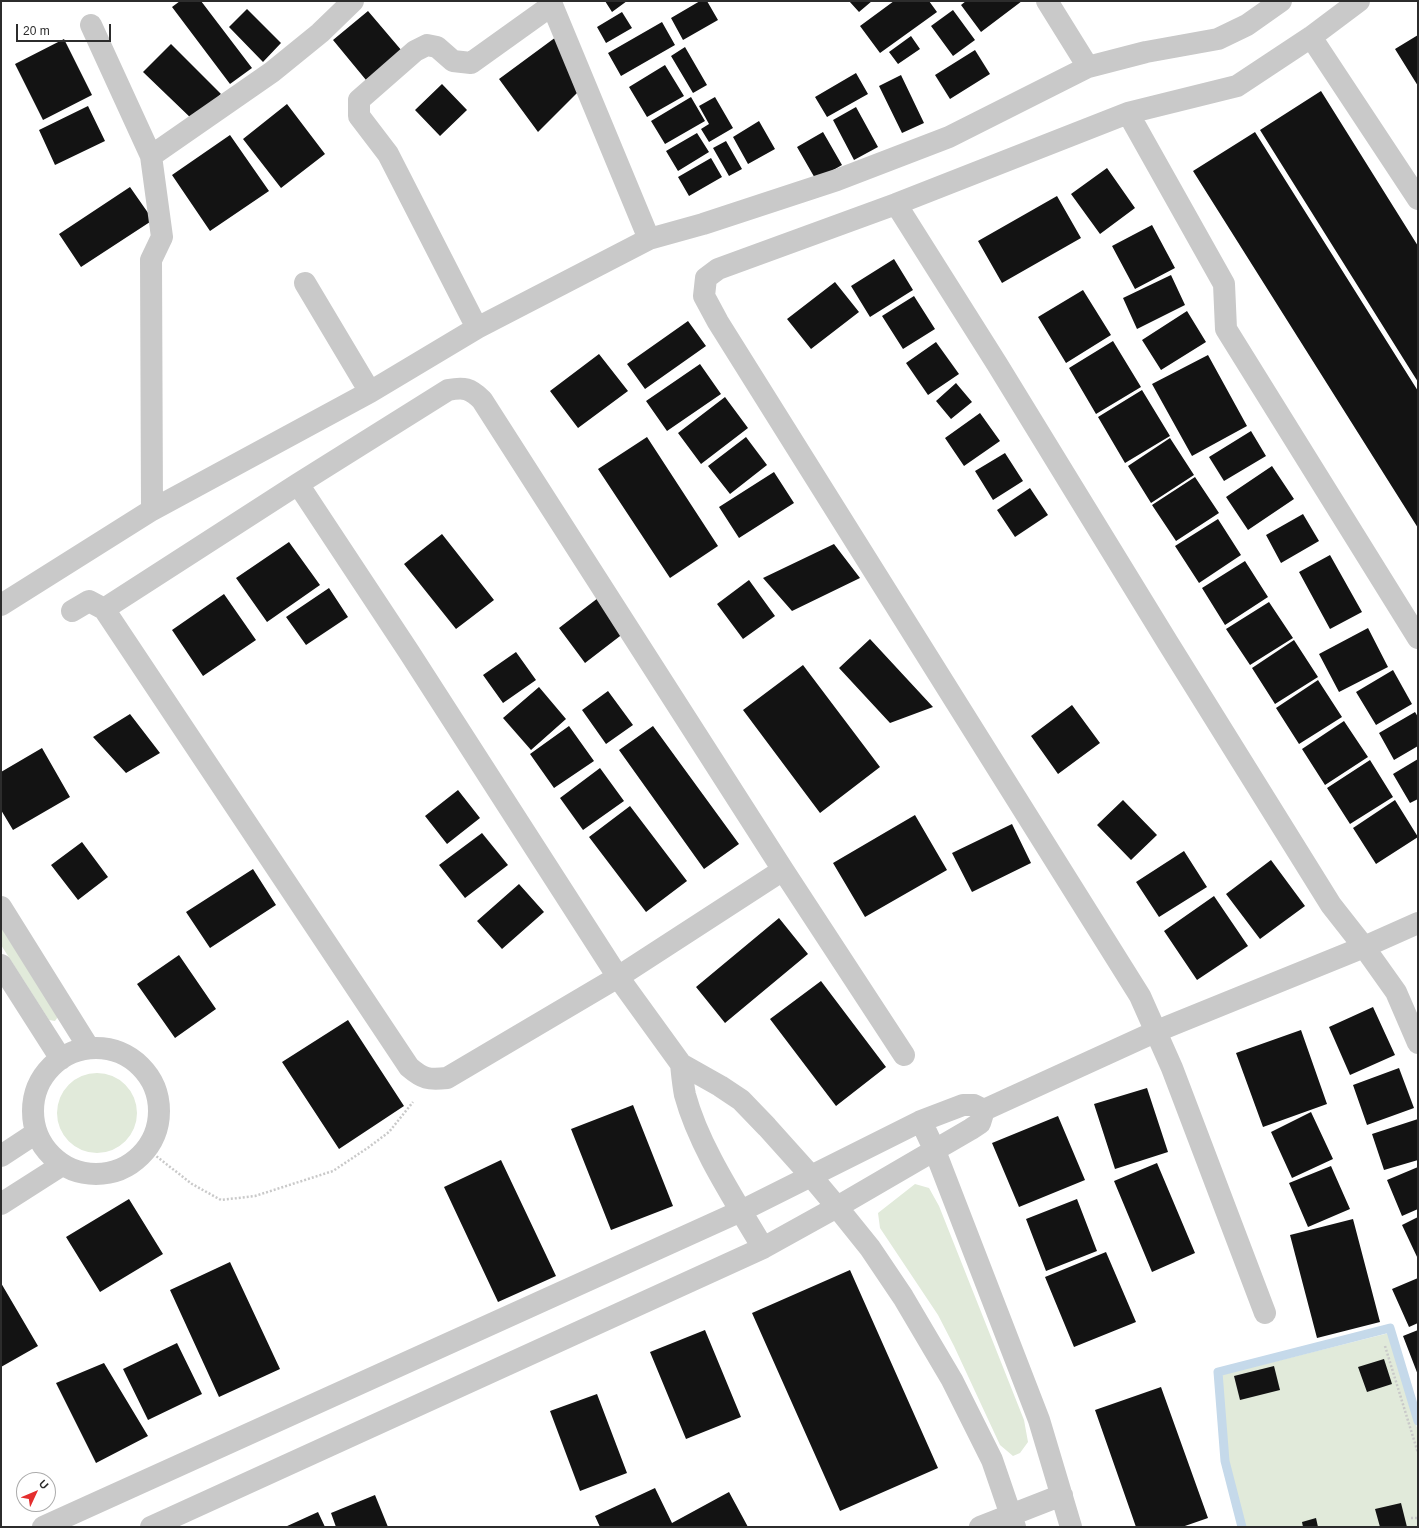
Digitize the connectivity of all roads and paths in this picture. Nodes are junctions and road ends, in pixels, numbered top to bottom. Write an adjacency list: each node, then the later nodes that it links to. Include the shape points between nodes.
1 (353, 1): 10 (street, via 320,33 272,72)
2 (1047, 1): 8 (street)
3 (1281, 1): 8 (street, via 1247,25 1218,39 1146,52)
4 (1359, 1): 7 (street)
5 (550, 3): 13 (street); 15 (street, via 471,64 453,61 437,47 427,45 415,52 359,100 359,116 388,154)
6 (91, 25): 10 (street)
7 (1311, 37): 9 (street, via 1237,86); 11 (street)
8 (1088, 67): 13 (street, via 941,140 837,180)
9 (1128, 113): 12 (street); 22 (street, via 1224,284 1226,329)
10 (152, 156): 18 (street, via 162,237 151,260)
11 (1418, 199)
12 (896, 204): 26 (street, via 1331,905); 29 (street, via 718,269 706,278 704,296 1140,996)
13 (649, 239): 15 (street)
14 (305, 283): 16 (street)
15 (477, 328): 16 (street)
16 (370, 392): 18 (street)
17 (298, 484): 20 (street); 23 (street, via 448,390 464,388 476,394); 28 (street)
18 (152, 510): 19 (street)
19 (1, 605)
20 (104, 609): 21 (street, via 89,601); 35 (street, via 409,1067)
21 (72, 611)
22 (1418, 638)
23 (783, 870): 28 (street); 32 (street)
24 (1, 907): 31 (street)
25 (1418, 923): 26 (street)
26 (1364, 947): 29 (street); 30 (street, via 1396,992)
27 (1, 965): 33 (street)
28 (618, 977): 34 (street); 35 (street, via 447,1078 432,1080)
29 (1157, 1031): 36 (street); 48 (street)
30 (1418, 1043)
31 (89, 1048): 33 (street); 39 (street, via 112,1050 124,1055 136,1062 153,1084 159,1110 158,1124)
32 (904, 1055)
33 (61, 1058): 38 (street, via 45,1073 36,1092 32,1112)
34 (681, 1064): 43 (street, via 741,1100); 46 (street, via 685,1094 694,1120)
35 (420, 1076): 39 (path, via 412,1102 389,1132 369,1147 333,1171 256,1196 221,1200 192,1184)
36 (984, 1110): 37 (street, via 974,1105 964,1105); 40 (street, via 980,1123)
37 (921, 1121): 40 (street); 43 (street)
38 (36, 1133): 41 (street); 42 (street, via 51,1156)
39 (147, 1149): 42 (street, via 127,1167 115,1172 88,1174)
40 (935, 1151): 45 (street); 51 (street, via 1039,1420)
41 (1, 1156)
42 (62, 1165): 44 (street)
43 (811, 1176): 45 (street); 46 (street)
44 (1, 1204)
45 (837, 1207): 47 (street); 54 (street, via 870,1248 903,1296 952,1380 992,1460)
46 (741, 1211): 47 (street); 55 (street)
47 (763, 1248): 56 (street)
48 (1264, 1313)
49 (1385, 1346): 50 (path)
50 (1418, 1453)
51 (1062, 1495): 54 (street); 58 (street)
52 (1411, 1518): 53 (path)
53 (1418, 1518)
54 (1013, 1521): 57 (street)
55 (43, 1527)
56 (150, 1527)
57 (980, 1527)
58 (1071, 1527)

